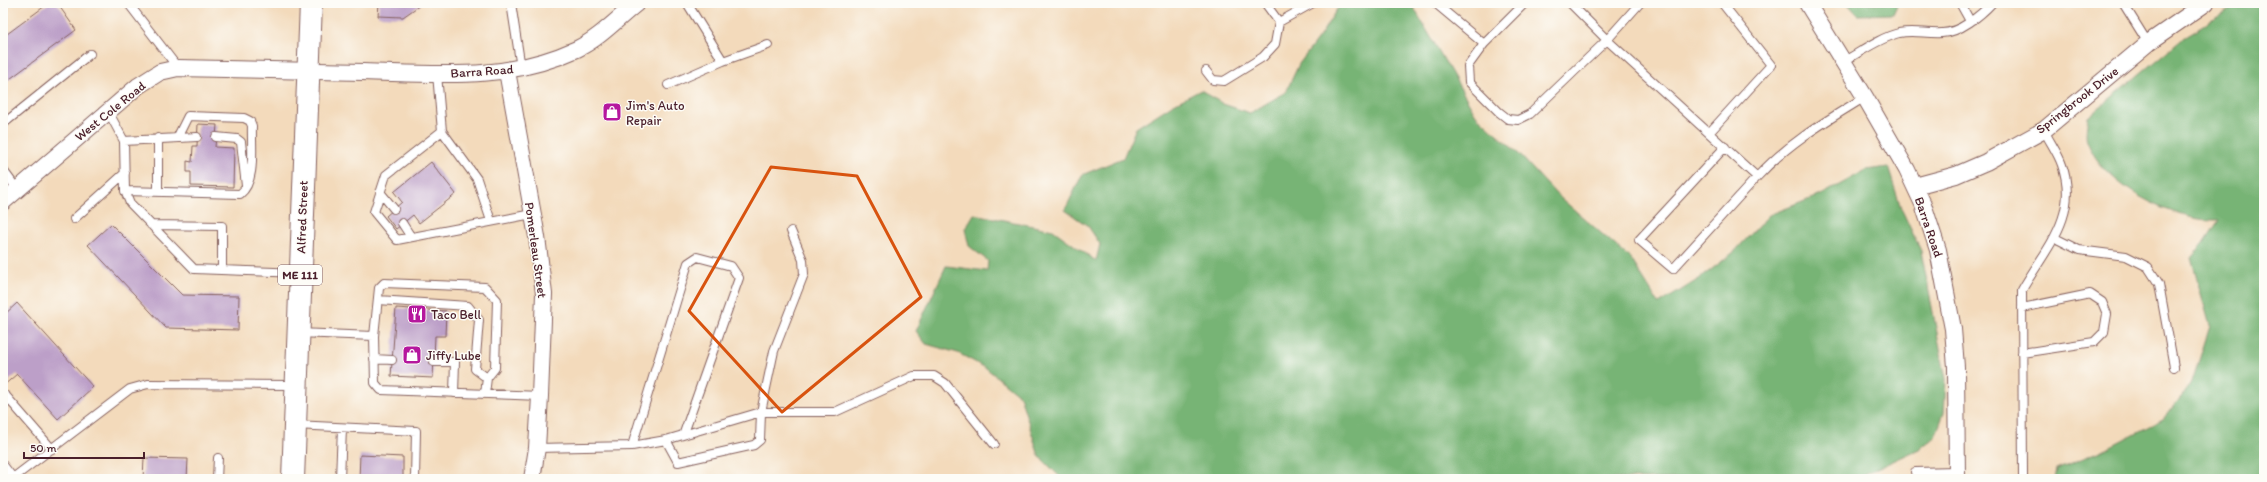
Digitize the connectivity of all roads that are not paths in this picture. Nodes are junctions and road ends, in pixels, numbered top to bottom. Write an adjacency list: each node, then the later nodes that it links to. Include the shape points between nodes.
1 (128, 3): 27 (lane)
2 (311, 3): 29 (main road, Alfred Street / ME 111)
3 (511, 3): 28 (lane)
4 (637, 3): 28 (street, Barra Road, via 606,30 585,44 564,54)
5 (687, 3): 25 (lane)
6 (1265, 3): 19 (lane)
7 (1312, 3): 19 (lane)
8 (1435, 3): 21 (lane)
9 (1525, 3): 21 (lane)
10 (1570, 3): 20 (lane)
11 (1640, 3): 20 (lane)
12 (1722, 3): 38 (lane, via 1771,65)
13 (1807, 3): 26 (street, Barra Road)
14 (1960, 3): 18 (lane)
15 (1992, 3): 18 (lane)
16 (2123, 3): 22 (lane)
17 (2198, 5): 22 (street, Springbrook Drive)
18 (1970, 21): 26 (lane, via 1948,33 1897,34)
19 (1279, 22): 30 (lane, via 1275,44 1263,57 1224,81 1213,80)
20 (1607, 40): 21 (lane, via 1530,114 1518,120 1508,119 1498,112 1469,82 1468,66); 38 (lane)
21 (1484, 44)
22 (2148, 44): 36 (street, Springbrook Drive)
23 (768, 45): 25 (lane)
24 (90, 54): 35 (lane)
25 (723, 61): 32 (lane)
26 (1844, 61): 33 (street, Barra Road)
27 (178, 68): 29 (street, West Cole Road); 34 (street, West Cole Road, via 160,72)
28 (514, 70): 31 (street, Barra Road); 56 (street, Pomerleau Street)
29 (308, 71): 31 (street, Barra Road); 65 (main road, Alfred Street / ME 111)
30 (1206, 71)
31 (437, 74): 37 (lane)
32 (668, 85)
33 (1865, 97): 47 (lane, via 1800,138); 49 (street, Barra Road)
34 (108, 111): 43 (lane); 50 (street, West Cole Road)
35 (3, 124)
36 (2044, 130): 49 (street, Springbrook Drive, via 1956,175); 63 (lane, via 2062,164 2066,179 2067,206)
37 (442, 131): 53 (lane, via 386,175); 58 (lane, via 477,179)
38 (1709, 133): 44 (lane)
39 (197, 137): 42 (lane)
40 (216, 137): 48 (lane, via 237,139 240,142)
41 (158, 138): 42 (lane); 43 (lane); 51 (lane)
42 (177, 138): 48 (lane, via 188,116 244,118 250,121 252,174)
43 (124, 141): 46 (lane)
44 (1725, 147): 47 (lane); 47 (lane, via 1639,240 1673,269)
45 (3, 170): 50 (lane)
46 (125, 173): 52 (lane); 57 (lane)
47 (1757, 177)
48 (246, 186): 51 (lane, via 240,194)
49 (1915, 186): 93 (street, Barra Road, via 1938,250 1953,329)
50 (17, 189): 54 (street, West Cole Road)
51 (158, 191): 52 (lane)
52 (125, 192): 60 (lane, via 130,203)
53 (380, 192): 55 (lane); 62 (lane, via 374,212 397,240)
54 (3, 202)
55 (394, 209)
56 (532, 214): 58 (lane); 80 (street, Pomerleau Street, via 544,294)
57 (74, 219)
58 (491, 221): 62 (lane)
59 (402, 223): 62 (lane)
60 (151, 225): 64 (lane, via 194,269); 64 (lane, via 222,226)
61 (791, 231): 81 (lane, via 803,260 804,274 774,352)
62 (411, 236)
63 (2055, 238): 67 (lane, via 2022,290); 74 (lane, via 2079,250 2126,256 2148,267 2159,284)
64 (222, 270): 65 (lane)
65 (300, 273): 68 (main road, Alfred Street / ME 111)
66 (378, 300): 69 (lane); 75 (lane, via 468,306 478,320 475,369); 75 (lane, via 379,288 384,283 485,286 497,300 495,368)
67 (2022, 308): 70 (lane); 70 (lane, via 2090,294 2102,302 2108,314 2104,332 2094,342)
68 (298, 333): 69 (lane); 76 (main road, Alfred Street / ME 111)
69 (374, 336): 71 (lane)
70 (2022, 353): 99 (lane)
71 (374, 359): 72 (lane); 77 (lane, via 375,383 381,390)
72 (392, 360)
73 (434, 362): 77 (lane, via 455,362)
74 (2174, 367)
75 (487, 378): 78 (lane)
76 (296, 385): 82 (main road, Alfred Street / ME 111); 89 (lane, via 142,386 130,389)
77 (454, 393): 78 (lane)
78 (486, 394): 80 (lane)
79 (6, 396): 89 (lane)
80 (540, 396): 88 (street, Pomerleau Street)
81 (762, 412): 84 (lane); 85 (lane, via 760,440 754,445 678,462); 86 (lane, via 835,412 914,376 934,376 945,383)
82 (294, 425): 83 (lane); 95 (main road, Alfred Street / ME 111)
83 (342, 428): 96 (lane); 97 (lane, via 416,431)
84 (684, 433): 85 (lane); 87 (lane, via 739,278 732,266 697,257 688,263)
85 (666, 440): 87 (lane)
86 (994, 444)
87 (632, 446): 88 (lane)
88 (537, 448): 98 (street, Pomerleau Street)
89 (52, 449): 91 (lane, via 13,478)
90 (218, 458): 94 (lane)
91 (3, 465)
92 (1915, 472): 93 (lane)
93 (1957, 475)
94 (217, 479)
95 (292, 479)
96 (340, 479)
97 (415, 479)
98 (532, 479)
99 (2023, 479)

